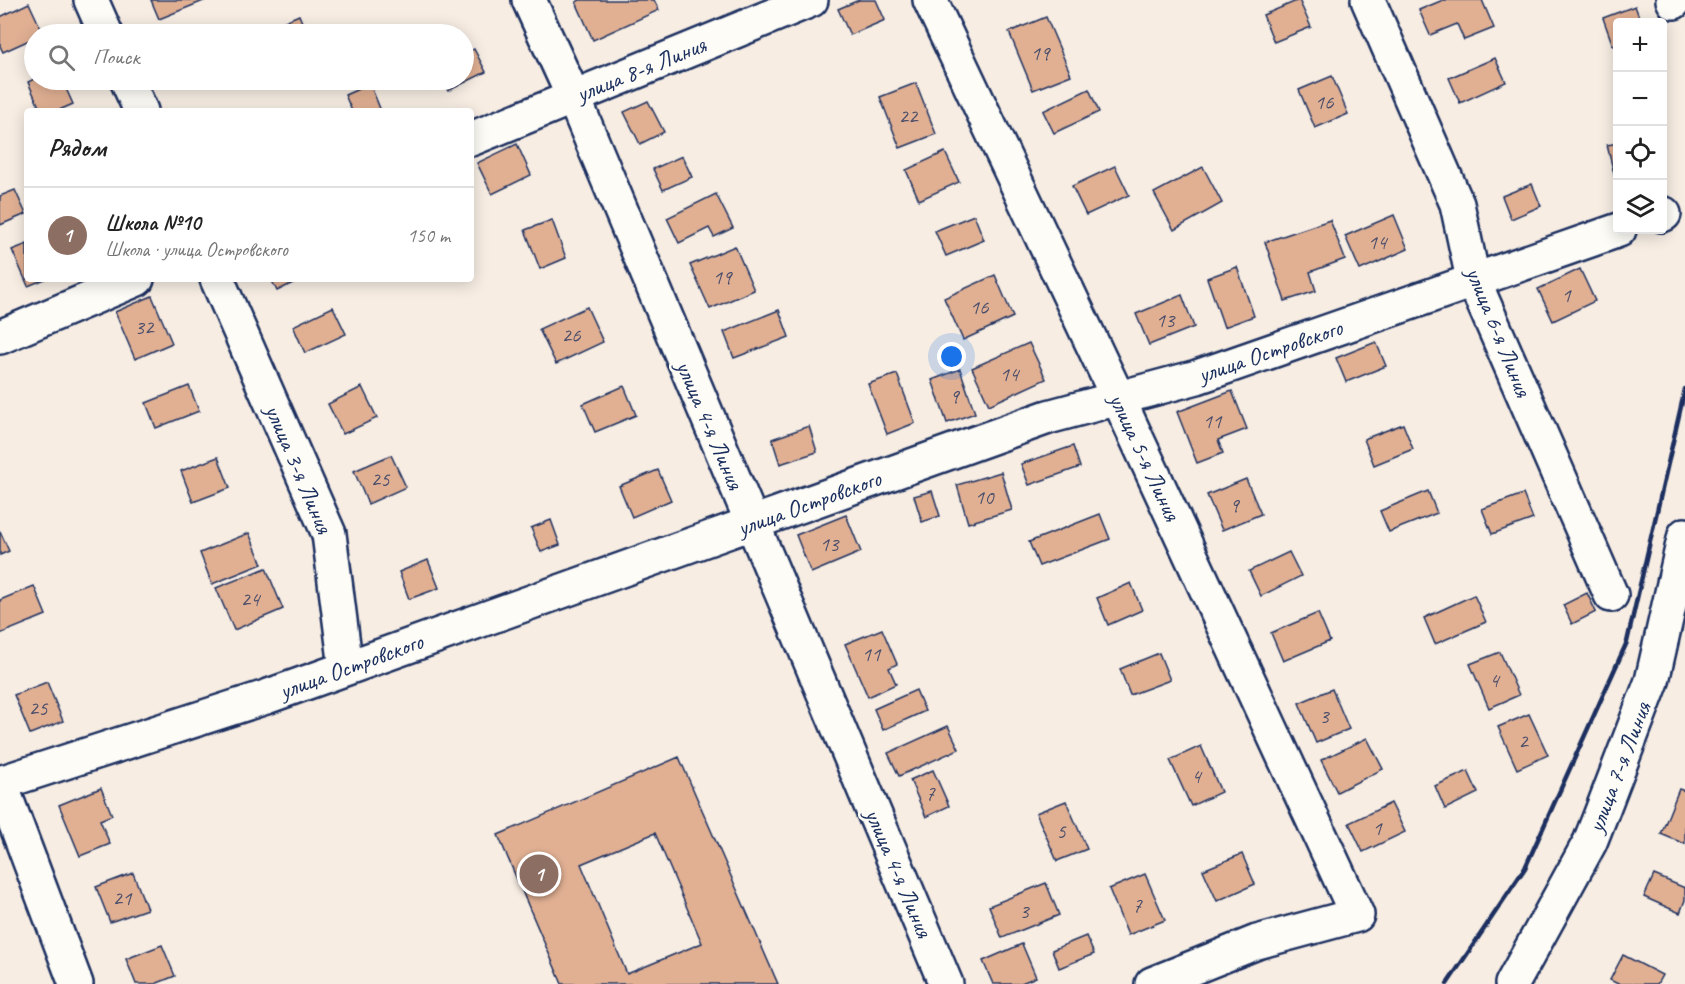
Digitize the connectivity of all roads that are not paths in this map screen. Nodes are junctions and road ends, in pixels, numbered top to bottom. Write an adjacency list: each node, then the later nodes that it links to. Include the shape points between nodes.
1 (91, 0): 6 (street)
2 (529, 0): 8 (street, улица 4-я Линия)
3 (811, 0): 8 (street, улица 8-я Линия)
4 (930, 0): 16 (street, улица 5-я Линия)
5 (1368, 0): 12 (street, улица 6-я Линия, via 1457,204)
6 (102, 24)
7 (132, 90): 9 (street)
8 (573, 96): 10 (street, улица 8-я Линия); 17 (street, улица 4-я Линия)
9 (140, 108)
10 (474, 138)
11 (1613, 232): 12 (street, улица Островского)
12 (1473, 279): 16 (street, улица Островского, via 1197,377); 19 (street, улица 6-я Линия)
13 (130, 282): 15 (street)
14 (219, 282): 20 (street, улица 3-я Линия, via 329,534)
15 (0, 337)
16 (1118, 398): 17 (street, улица Островского, via 1048,417); 24 (street, улица 5-я Линия, via 1357,915 1257,942)
17 (751, 523): 20 (street, улица Островского); 23 (street, улица 4-я Линия)
18 (1685, 535): 25 (street, улица 7-я Линия, via 1653,681 1590,842)
19 (1611, 595)
20 (346, 668): 21 (street, улица Островского)
21 (0, 783): 22 (street)
22 (76, 984)
23 (946, 984)
24 (1152, 984)
25 (1512, 984)

